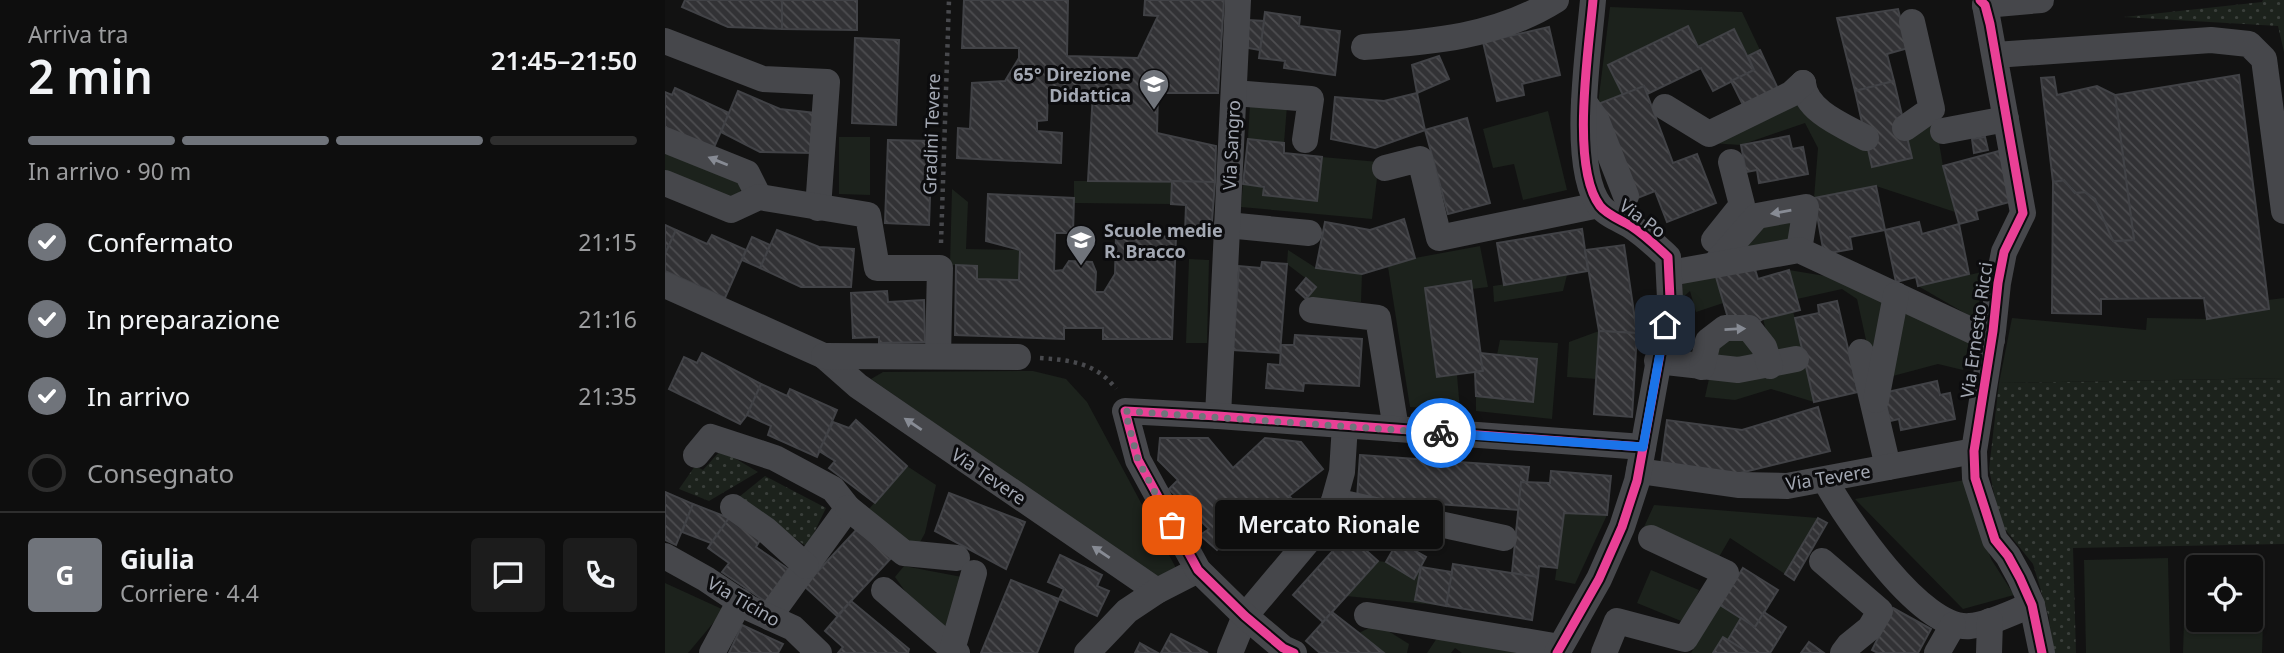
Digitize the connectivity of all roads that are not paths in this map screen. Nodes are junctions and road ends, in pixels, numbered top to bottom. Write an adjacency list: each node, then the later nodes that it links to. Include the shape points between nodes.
1 (1238, 0): 10 (street, Via Sangro)
2 (1556, 0): 8 (street, via 1505,26 1441,41)
3 (1593, 0): 11 (street, Via Po)
4 (2041, 0): 5 (street)
5 (1982, 2): 9 (street, Via Ernesto Ricci)
6 (1912, 22): 14 (street, via 1932,109)
7 (665, 41): 25 (street, via 763,79 827,82)
8 (1364, 47)
9 (1995, 55): 13 (street, Via Ernesto Ricci); 26 (street, via 2211,40 2249,44 2264,59)
10 (1234, 93): 18 (street, via 1311,99); 27 (street, Via Sangro)
11 (1584, 102): 22 (street, via 1596,119); 24 (street, Via Po, via 1582,139)
12 (1665, 107): 16 (street, via 1709,134 1791,94 1803,83 1804,92 1823,114)
13 (2006, 119): 15 (street); 34 (street, Via Ernesto Ricci, via 2023,213 2004,252)
14 (1905, 128)
15 (1943, 131)
16 (1866, 138)
17 (665, 140): 23 (street, one-way to 17, via 747,173)
18 (1305, 140)
19 (1731, 162): 30 (street, via 1742,205)
20 (1385, 168): 24 (street, via 1420,159 1439,239)
21 (665, 183): 23 (street, via 731,210)
22 (1626, 196)
23 (759, 197): 25 (street)
24 (1599, 205): 30 (street, Via Po, via 1668,257)
25 (818, 208): 37 (street, via 868,215 877,268 940,268)
26 (2284, 211)
27 (1227, 225): 28 (street); 44 (street, Via Sangro)
28 (1309, 233)
29 (1799, 250): 30 (street); 30 (street, one-way to 30, via 1806,207 1758,216); 32 (street)
30 (1692, 269): 40 (street, via 1670,299)
31 (667, 293): 36 (street, Via Tevere)
32 (1896, 295): 34 (street); 43 (street)
33 (1313, 310): 46 (street, via 1378,318)
34 (1992, 340): 47 (street, Via Ernesto Ricci)
35 (1861, 352): 43 (street)
36 (824, 356): 37 (street, Via Tevere); 62 (street, Via Tevere, one-way to 36, via 858,386)
37 (938, 356): 38 (street, Via Tevere)
38 (1018, 357)
39 (1796, 359): 41 (street)
40 (1657, 361): 42 (street); 49 (street)
41 (1770, 366): 42 (street, via 1738,370); 42 (street, one-way to 41, via 1708,341 1725,328 1749,328 1764,347)
42 (1702, 367)
43 (1874, 409): 50 (street)
44 (1218, 416): 45 (street, Via Tevere); 60 (street, Via Tevere, via 1125,411 1138,460)
45 (1345, 425): 46 (street, Via Tevere); 52 (street, via 1342,472)
46 (1397, 429): 49 (street, Via Tevere)
47 (1974, 451): 50 (street, Via Tevere); 64 (street, Via Ernesto Ricci, via 1975,478 1994,540 2014,567)
48 (696, 455): 54 (street, via 711,437 775,458 833,489)
49 (1641, 459): 51 (street, Via Tevere, via 1738,485 1787,486); 70 (street, via 1622,527)
50 (1888, 467): 51 (street, Via Tevere)
51 (1825, 480): 69 (street, via 1849,521 1889,572 1917,600)
52 (1334, 501): 55 (street); 65 (street, via 1309,540)
53 (733, 507): 59 (street)
54 (848, 508): 59 (street); 73 (street, via 904,553 965,565)
55 (1504, 538)
56 (1651, 538): 77 (street, via 1725,573 1685,639 1617,621)
57 (665, 556): 63 (street, Via Ticino)
58 (1822, 561): 78 (street, via 1880,611 1870,628)
59 (806, 566): 67 (street)
60 (1198, 570): 62 (street); 65 (street)
61 (884, 590): 73 (street)
62 (1157, 591): 75 (street, via 1127,611)
63 (740, 601): 67 (street, Via Ticino); 74 (street)
64 (2032, 605): 68 (street); 81 (street, Via Ernesto Ricci)
65 (1245, 615): 72 (street); 76 (street)
66 (1367, 615): 70 (street)
67 (769, 617): 71 (street, Via Ticino, via 793,628)
68 (1990, 621): 69 (street); 80 (street)
69 (1953, 625): 79 (street)
70 (1558, 650)
71 (813, 651)
72 (1287, 651)
73 (954, 652)
74 (712, 653)
75 (1087, 653)
76 (1230, 653)
77 (1604, 653)
78 (1843, 653)
79 (1937, 653)
80 (1989, 653)
81 (2042, 653)

